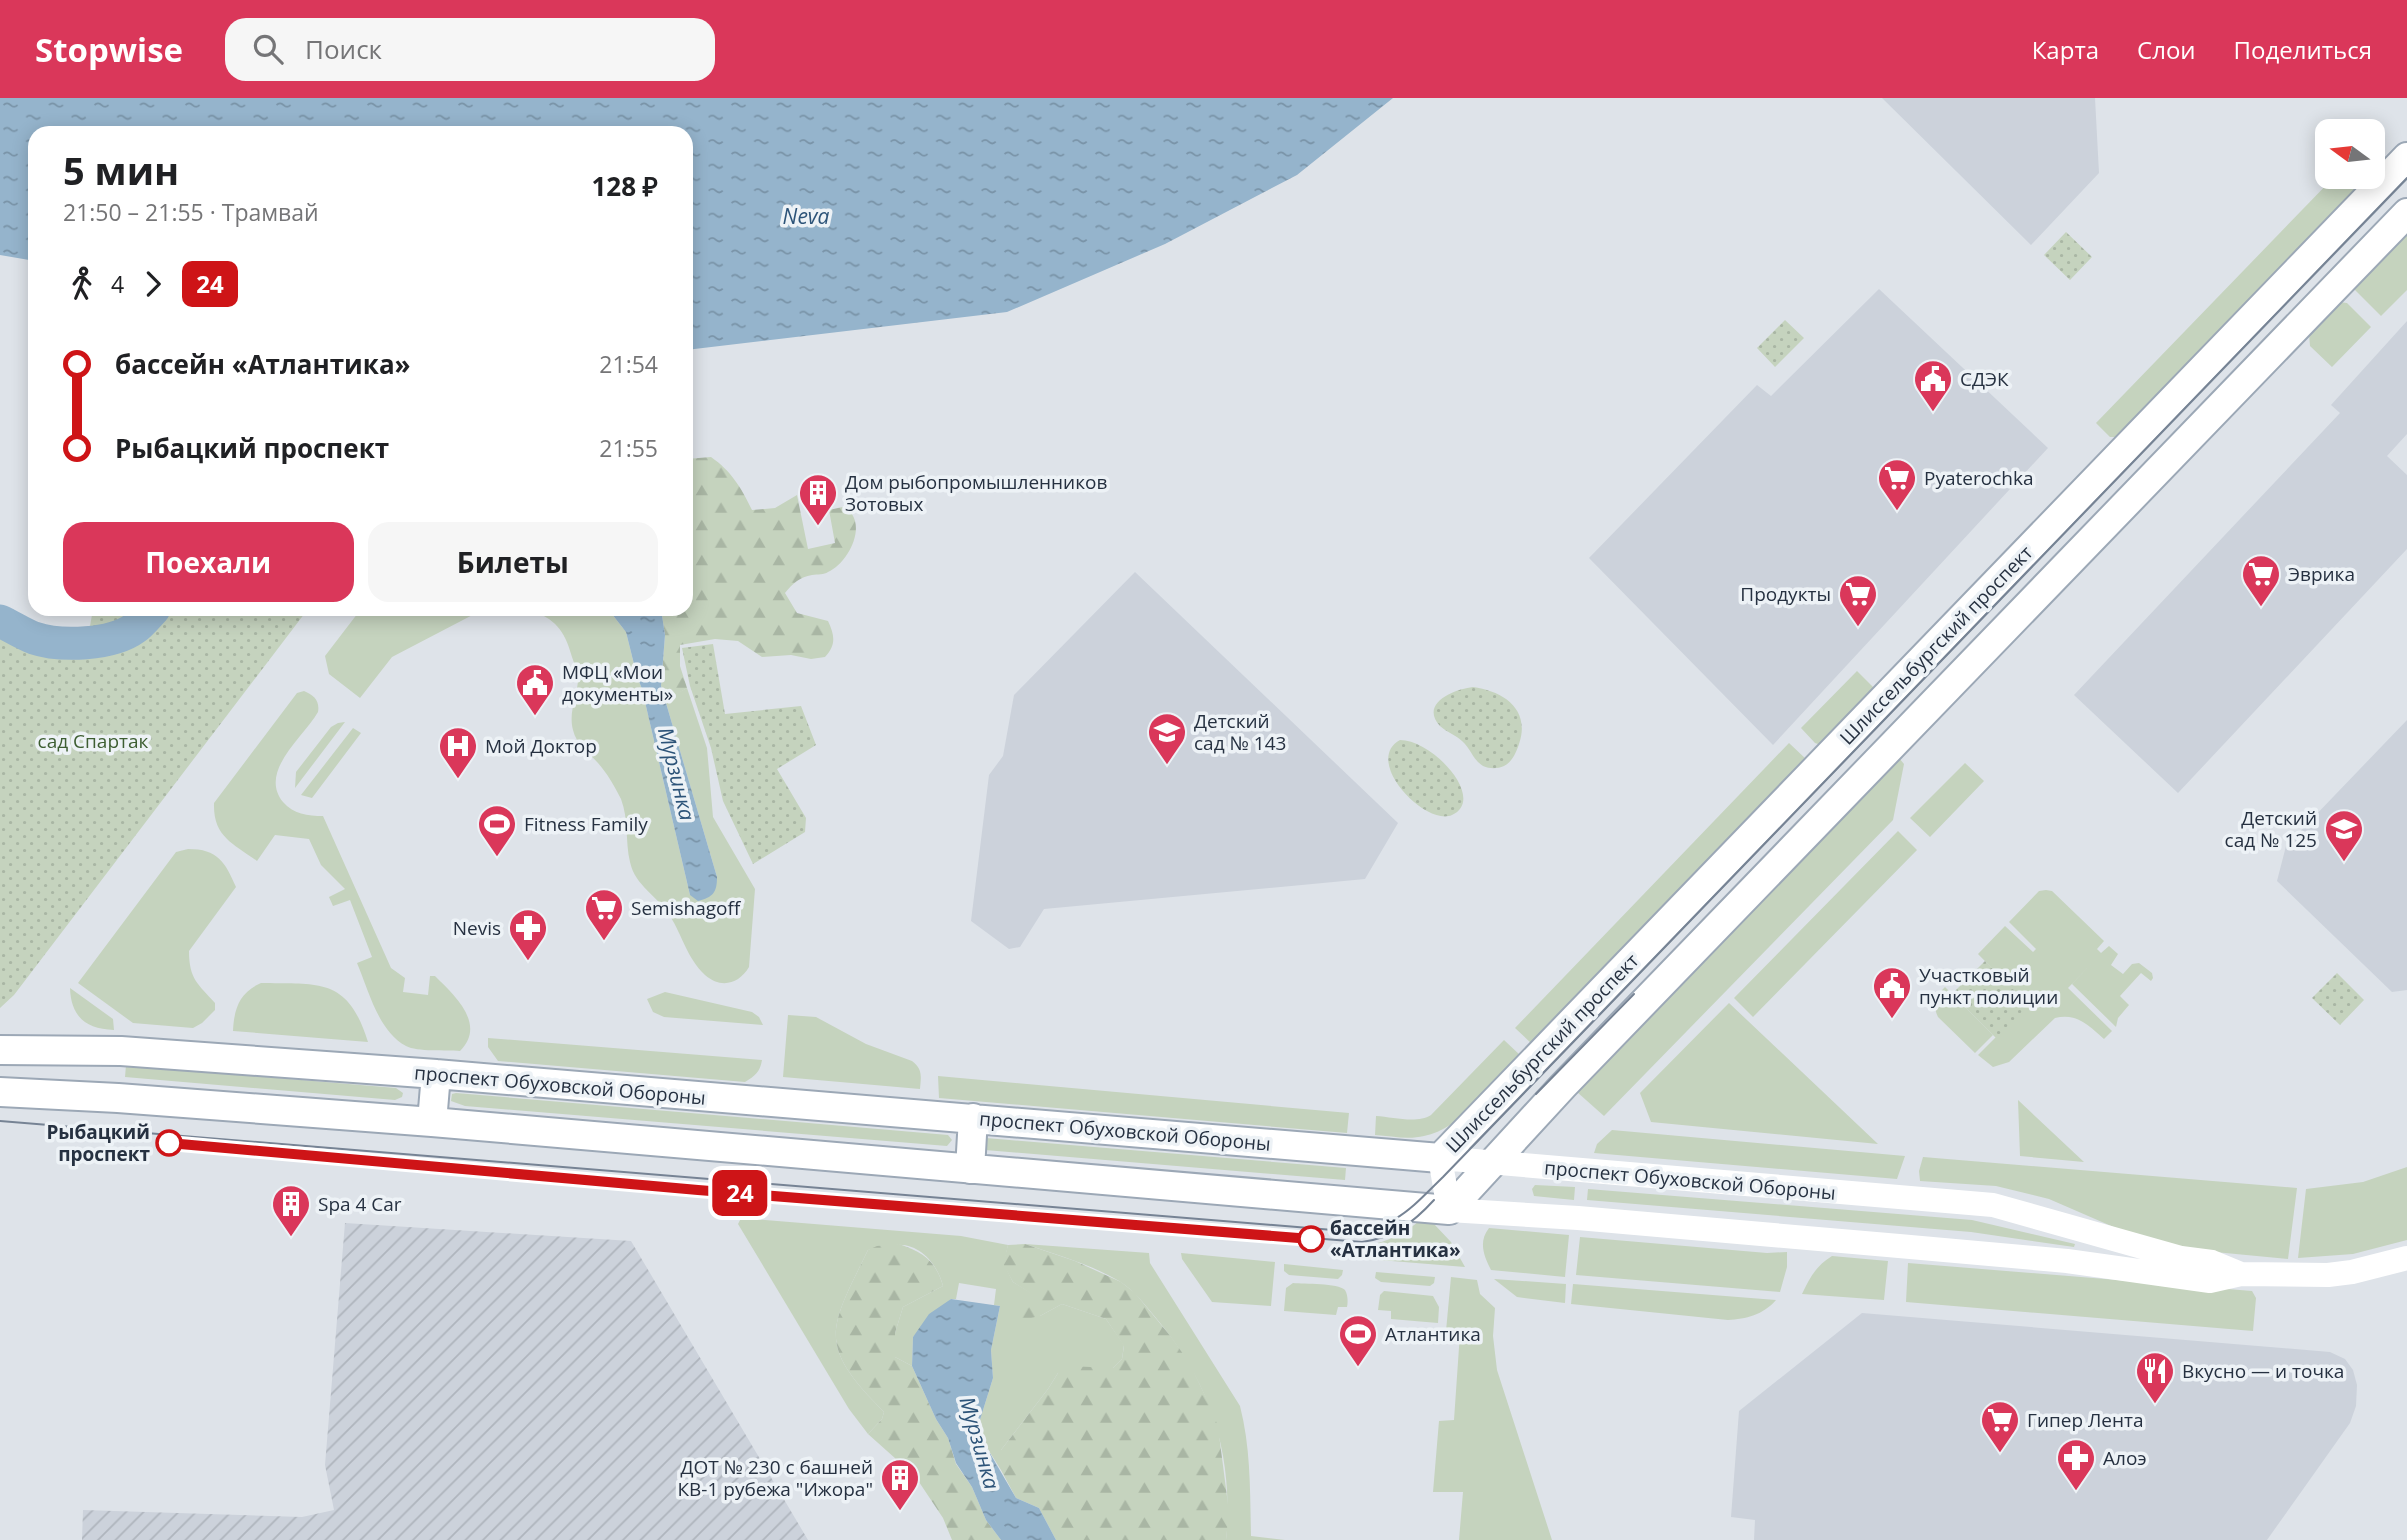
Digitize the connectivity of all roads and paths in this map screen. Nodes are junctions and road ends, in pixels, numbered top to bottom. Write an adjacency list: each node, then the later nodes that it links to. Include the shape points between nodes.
1 (2407, 157): 8 (main road, Шлиссельбургский проспект)
2 (2407, 213): 9 (main road, Шлиссельбургский проспект)
3 (0, 1050): 4 (main road, проспект Обуховской Обороны, via 121,1051)
4 (436, 1074): 6 (main road, проспект Обуховской Обороны); 7 (main road)
5 (0, 1092): 7 (main road, проспект Обуховской Обороны)
6 (973, 1118): 8 (main road, проспект Обуховской Обороны); 10 (main road)
7 (432, 1122): 10 (main road, проспект Обуховской Обороны)
8 (1440, 1158): 9 (street, проспект Обуховской Обороны); 11 (street, Шлиссельбургский проспект)
9 (1492, 1163): 11 (main road, Шлиссельбургский проспект); 13 (street, проспект Обуховской Обороны, via 1993,1205 2181,1258 2212,1262)
10 (970, 1169): 11 (main road, проспект Обуховской Обороны)
11 (1449, 1210): 13 (street, проспект Обуховской Обороны, via 1899,1245 2067,1261 2179,1279 2210,1281)
12 (2407, 1258): 13 (street, проспект Обуховской Обороны, via 2328,1275)
13 (2241, 1274)

